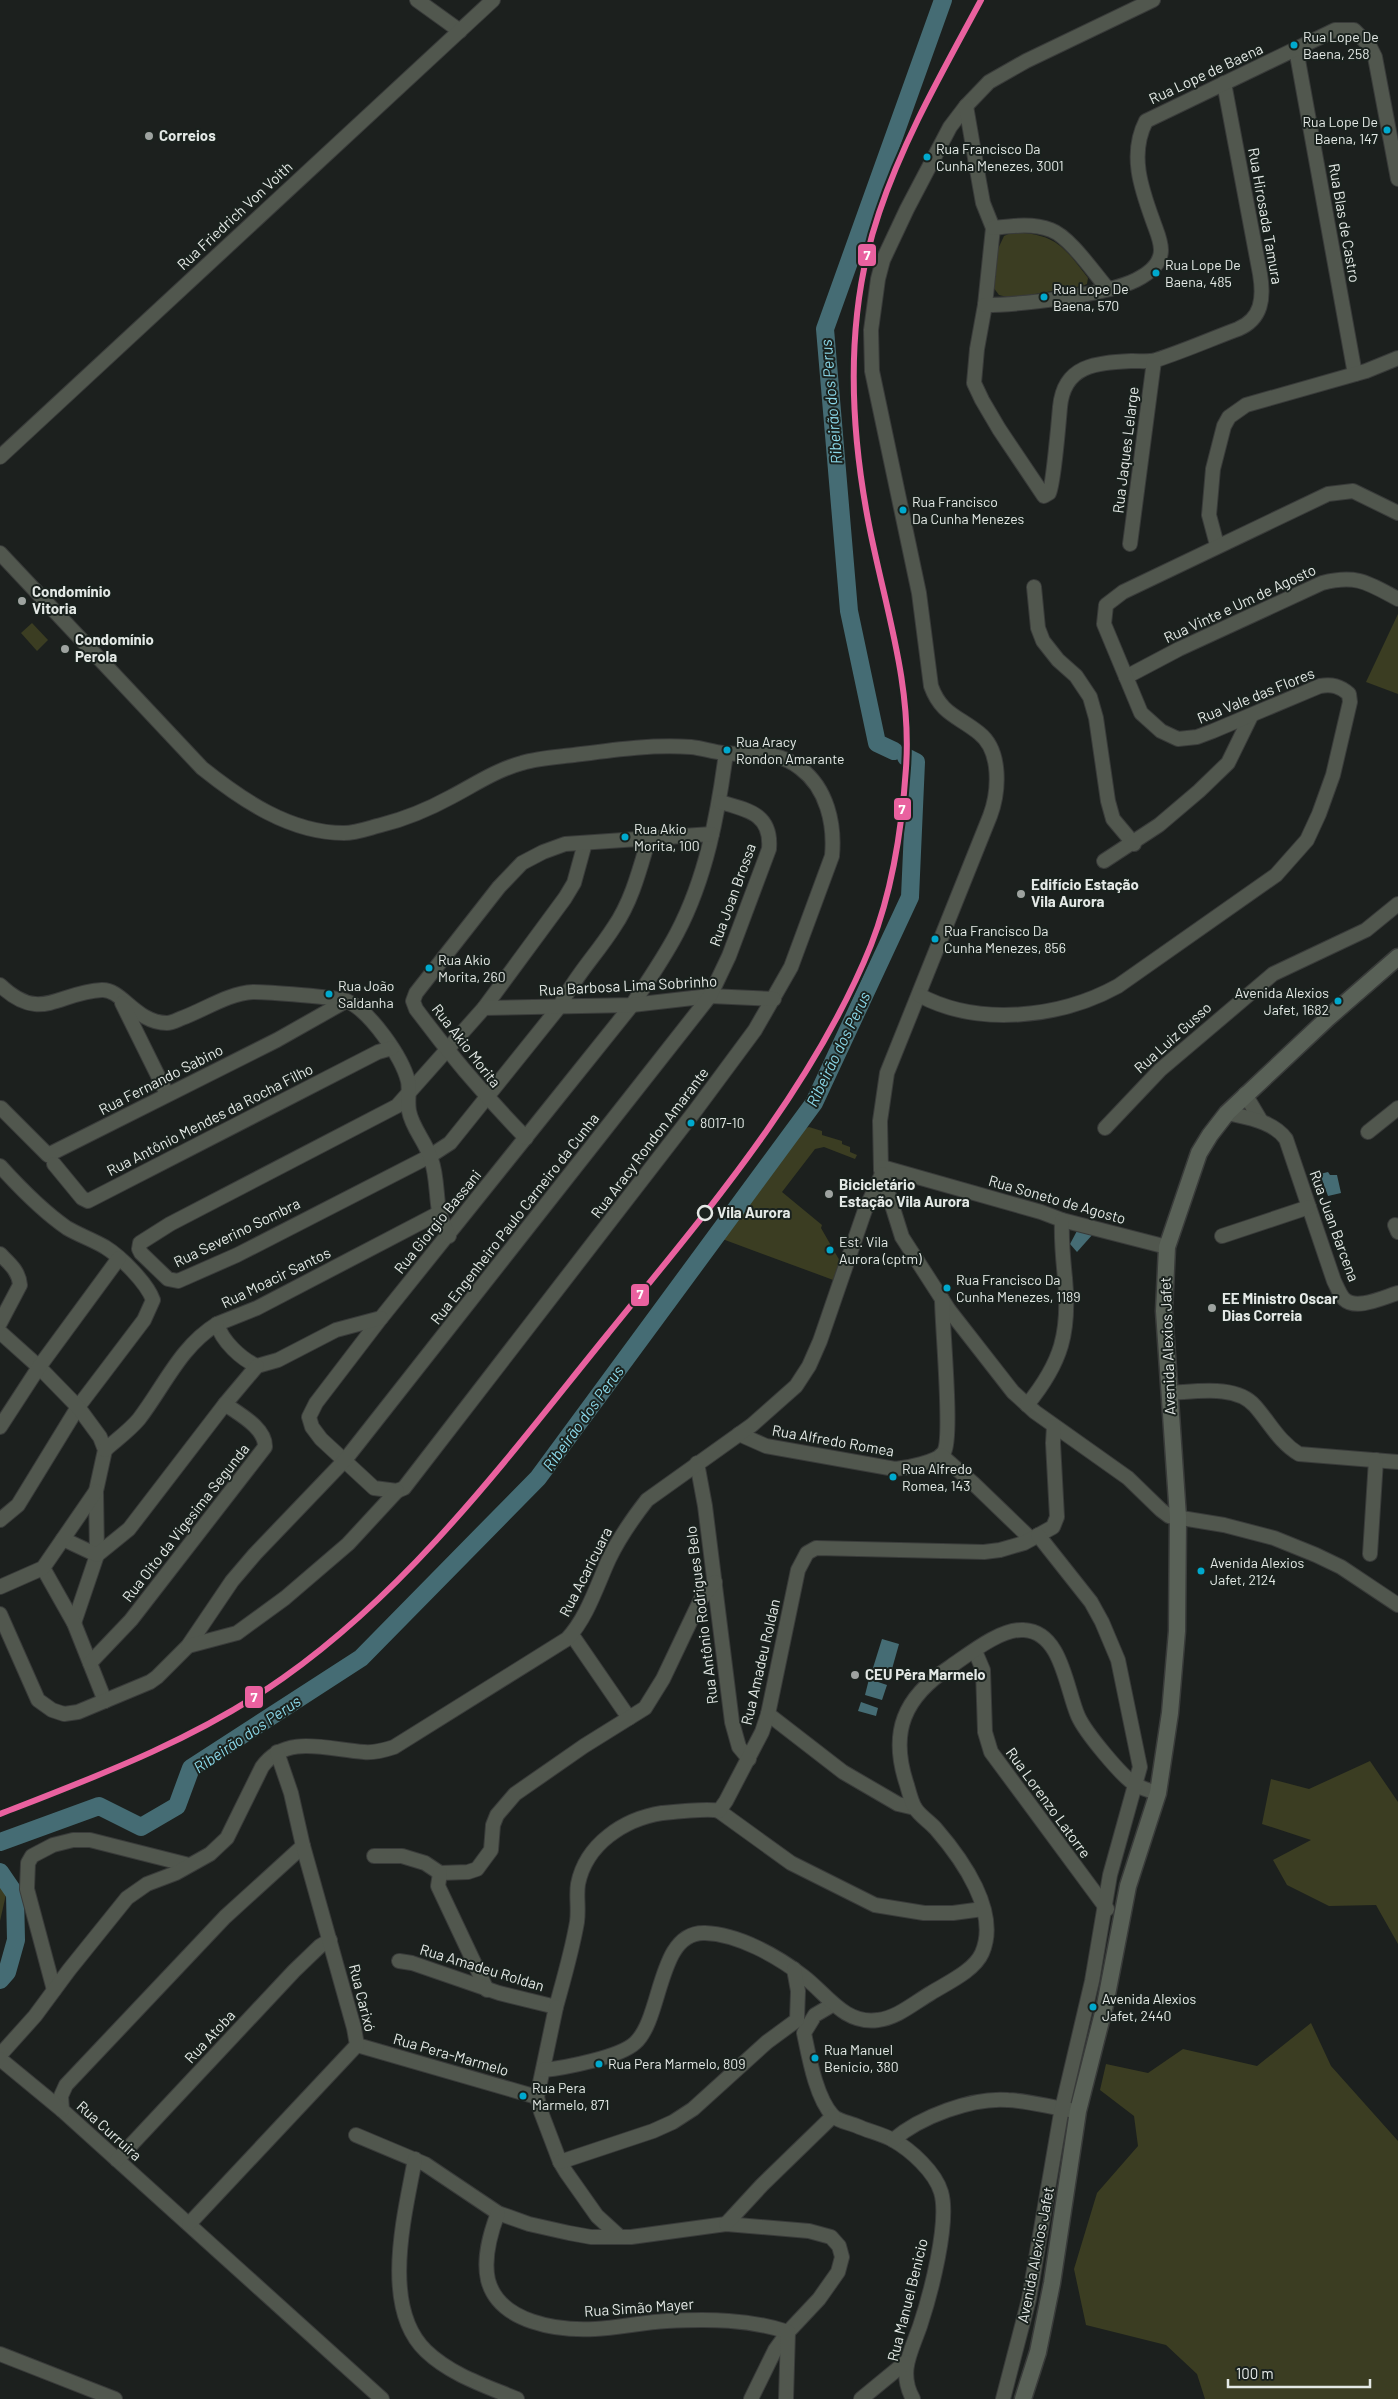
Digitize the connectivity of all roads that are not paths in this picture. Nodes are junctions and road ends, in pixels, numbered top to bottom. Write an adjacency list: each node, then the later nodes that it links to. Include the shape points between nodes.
1 (417, 0): 4 (street)
2 (493, 0): 4 (street, Rua Friedrich Von Voith)
3 (1153, 0): 7 (street, via 1001,74)
4 (460, 31): 15 (street, Rua Friedrich Von Voith)
5 (1296, 49): 6 (street, Rua Lope de Baena); 8 (street, Rua Lope de Baena, via 1342,28 1354,30 1369,46 1378,68); 14 (street, Rua Blas de Castro)
6 (1224, 83): 10 (street, Rua Lope de Baena, via 1146,122 1137,161 1143,195 1160,242 1160,257 1155,267 1137,280); 13 (street, Rua Hirosada Tamura, via 1260,274 1261,304 1252,321 1244,326)
7 (966, 106): 9 (street, via 978,181); 34 (street, via 940,144 888,246 878,279 871,330 872,371 919,593 931,686 942,708 981,735 990,747 996,784 996,801)
8 (1398, 179)
9 (992, 228): 10 (street, via 1032,226 1054,231); 11 (street)
10 (1108, 289): 11 (street, Rua Lope de Baena, via 1010,305)
11 (985, 305): 13 (street, Rua Hirosada Tamura, via 974,378 982,400 1044,496 1053,484 1061,393 1066,381 1082,370 1107,364)
12 (1398, 358): 14 (street)
13 (1154, 361): 17 (street, Rua Jaques Lelarge)
14 (1354, 374): 18 (street, via 1246,406 1229,417 1222,432 1209,493 1209,515)
15 (0, 457)
16 (1396, 507): 18 (street, Rua Vale das Flores, via 1359,492 1345,490)
17 (1130, 544)
18 (1217, 545): 22 (street, Rua Vale das Flores, via 1122,592 1106,605 1104,624)
19 (0, 553): 24 (street, Rua Aracy Rondon Amarante, via 202,768 253,805 296,824 344,833 370,828 399,820 496,773 532,761 613,750 688,747)
20 (1034, 587): 29 (street, via 1042,641 1076,676 1090,697 1113,818)
21 (1398, 599): 22 (street, Rua Vinte e Um de Agosto, via 1358,580 1322,583 1179,649)
22 (1126, 678): 23 (street, Rua Vale das Flores, via 1141,713 1161,731 1178,738 1197,737)
23 (1251, 716): 29 (street, via 1228,763 1185,805); 34 (street, Rua Vale das Flores, via 1320,686 1331,685 1350,694 1333,774 1319,814 1307,840 1276,875 1102,994 1063,1006 1001,1016 950,1008)
24 (726, 753): 25 (street); 37 (street, Rua Aracy Rondon Amarante, via 769,753 782,757 812,779 831,817 832,856 791,967)
25 (720, 802): 26 (street, Rua Giorgio Bassani); 36 (street, Rua Joan Brossa, via 744,808 764,821 770,830 770,842 738,933)
26 (712, 834): 27 (street, Rua Akio Morita); 39 (street, Rua Giorgio Bassani, via 678,932)
27 (649, 838): 28 (street, Rua Akio Morita); 40 (street, Rua Severino Sombra, via 639,872 616,926)
28 (585, 843): 41 (street, via 570,891); 43 (street, Rua Akio Morita, via 565,844 522,863 422,983 413,1001)
29 (1134, 844): 30 (street)
30 (1104, 861)
31 (1398, 904): 52 (street, Rua Luiz Gusso, via 1366,930 1273,974 1160,1070)
32 (1398, 957): 45 (main road, Avenida Alexios Jafet)
33 (0, 985): 35 (street, via 26,1004 42,1006 100,990 111,991)
34 (919, 995): 58 (street, via 887,1073 880,1121)
35 (118, 996): 38 (street, via 139,1014 168,1023 252,992); 44 (street)
36 (710, 996): 37 (street, Rua Barbosa Lima Sobrinho); 39 (street, Rua Barbosa Lima Sobrinho); 84 (street, Rua Engenheiro Paulo Carneiro da Cunha)
37 (774, 999): 89 (street, Rua Aracy Rondon Amarante, via 695,1111 404,1488)
38 (346, 1000): 42 (street, via 363,1012); 44 (street, Rua Fernando Sabino, via 276,1040)
39 (632, 1005): 40 (street, Rua Barbosa Lima Sobrinho); 54 (street, Rua Giorgio Bassani)
40 (560, 1006): 41 (street, Rua Barbosa Lima Sobrinho); 47 (street, Rua Severino Sombra)
41 (484, 1008): 43 (street)
42 (392, 1048): 46 (street, via 406,1075); 56 (street, Rua Antônio Mendes da Rocha Filho, via 378,1052 88,1201)
43 (447, 1051): 46 (street); 47 (street, Rua Akio Morita)
44 (166, 1094): 48 (street, Rua Fernando Sabino, via 48,1155)
45 (1246, 1094): 50 (main road, Avenida Alexios Jafet); 51 (street, Rua Juan Barcena)
46 (409, 1096): 55 (street, via 408,1110); 55 (street, Rua Severino Sombra, via 380,1116 170,1224 140,1243 139,1249 168,1279 178,1281 237,1255)
47 (486, 1098): 54 (street, Rua Akio Morita); 55 (street, Rua Severino Sombra, via 450,1143)
48 (1, 1108)
49 (1398, 1108): 53 (street)
50 (1227, 1113): 51 (street, Rua Juan Barcena); 64 (main road, Avenida Alexios Jafet, via 1199,1153)
51 (1261, 1122): 59 (street, Rua Juan Barcena, via 1286,1139)
52 (1105, 1128)
53 (1368, 1132)
54 (526, 1138): 62 (street, Rua Giorgio Bassani)
55 (430, 1156): 60 (street)
56 (54, 1164)
57 (0, 1166): 66 (street, via 45,1211)
58 (882, 1170): 61 (street, Rua Soneto de Agosto); 68 (street, via 902,1237); 81 (street, Rua Acaricuara, via 809,1366 796,1386)
59 (1309, 1207): 63 (street); 67 (street, Rua Juan Barcena, via 1334,1282 1344,1299 1361,1304)
60 (439, 1213): 62 (street); 71 (street, Rua Moacir Santos, via 257,1308)
61 (1062, 1220): 64 (street, Rua Soneto de Agosto); 77 (street, via 1067,1310 1064,1340 1059,1357)
62 (449, 1236): 69 (street, Rua Giorgio Bassani)
63 (1222, 1236)
64 (1167, 1247): 75 (main road, Avenida Alexios Jafet, via 1164,1311)
65 (0, 1254): 70 (street, via 13,1268 20,1285)
66 (119, 1258): 74 (street); 78 (street, via 150,1292 151,1308)
67 (1398, 1293)
68 (942, 1297): 77 (street, via 985,1359); 83 (street, via 948,1420 945,1450)
69 (381, 1318): 73 (street, via 336,1330 278,1360); 84 (street, Rua Giorgio Bassani, via 316,1403 309,1417 321,1439)
70 (0, 1323)
71 (217, 1324): 73 (street, Rua Moacir Santos, via 226,1340); 82 (street, via 199,1336 139,1418)
72 (0, 1332): 74 (street)
73 (257, 1366): 76 (street)
74 (39, 1367): 78 (street); 80 (street)
75 (1169, 1393): 85 (street, via 1232,1393 1243,1396 1254,1404 1288,1448 1299,1454); 90 (main road, Avenida Alexios Jafet)
76 (225, 1404): 94 (street, via 129,1529); 105 (street, Rua Oito da Vigesima Segunda, via 257,1429 265,1440 265,1447 131,1620)
77 (1027, 1405): 79 (street)
78 (78, 1407): 82 (street, via 100,1437); 91 (street, via 18,1504)
79 (1054, 1426): 90 (street, via 1128,1478 1168,1516); 92 (street, Rua Amadeu Roldan, via 1052,1444 1057,1517 1053,1527)
80 (0, 1427)
81 (739, 1434): 83 (street, Rua Alfredo Romea, via 766,1446 895,1469 909,1468); 87 (street, Rua Acaricuara)
82 (105, 1450): 88 (street)
83 (941, 1455): 92 (street, Avenida Alexios Jafet)
84 (345, 1460): 89 (street, via 374,1488); 103 (street, Rua Engenheiro Paulo Carneiro da Cunha, via 232,1582)
85 (1376, 1460): 86 (street); 95 (street)
86 (1398, 1462)
87 (697, 1463): 97 (street, Rua Antônio Rodrigues Belo); 102 (street, Rua Acaricuara, via 647,1500 636,1513 610,1557)
88 (96, 1490): 93 (street); 94 (street)
89 (397, 1491): 103 (street, Rua Aracy Rondon Amarante, via 348,1544 285,1598 237,1633)
90 (1178, 1517): 99 (street, via 1274,1538 1316,1554); 112 (main road, Avenida Alexios Jafet, via 1178,1631)
91 (0, 1520)
92 (1034, 1537): 107 (street, Rua Amadeu Roldan, via 1012,1547 984,1552 816,1548 807,1553 798,1570); 111 (street, Avenida Alexios Jafet, via 1091,1602 1118,1660 1140,1767)
93 (63, 1539): 94 (street); 96 (street)
94 (97, 1554): 101 (street)
95 (1370, 1554)
96 (43, 1568): 98 (street); 101 (street)
97 (715, 1582): 108 (street, via 701,1599 659,1687); 110 (street, Rua Antônio Rodrigues Belo, via 732,1722 739,1748)
98 (0, 1586)
99 (1398, 1604)
100 (0, 1614): 106 (street, Rua Engenheiro Paulo Carneiro da Cunha, via 38,1700 64,1714)
101 (74, 1622): 105 (street)
102 (572, 1635): 108 (street); 109 (street, Rua Acaricuara, via 394,1747 366,1752 290,1746)
103 (188, 1646): 106 (street, Rua Engenheiro Paulo Carneiro da Cunha, via 150,1682)
104 (976, 1651): 111 (street, via 1005,1632 1025,1630 1044,1638 1056,1652 1079,1718 1093,1741); 113 (street, via 920,1691 906,1714 900,1734 899,1756); 119 (street, Rua Lorenzo Latorre, via 983,1670 985,1732 991,1752)
105 (90, 1663): 106 (street)
106 (105, 1701)
107 (768, 1714): 110 (street, Rua Amadeu Roldan); 113 (street, via 843,1772 898,1804)
108 (635, 1715): 118 (street, via 519,1790 497,1815 491,1850 477,1869)
109 (277, 1752): 115 (street, Rua Carixó, via 291,1793); 117 (street, via 262,1767 227,1838 210,1854)
110 (749, 1759): 114 (street, Rua Amadeu Roldan)
111 (1135, 1785): 112 (street); 119 (street, Avenida Alexios Jafet, via 1110,1875)
112 (1158, 1793): 121 (main road, Avenida Alexios Jafet)
113 (915, 1808): 120 (street, via 938,1831 967,1870)
114 (719, 1811): 120 (street, via 791,1863 876,1905 953,1914); 128 (street, Rua Amadeu Roldan, via 644,1816 624,1825 589,1854 578,1886 571,1954)
115 (303, 1846): 122 (street, Rua Carixó); 136 (street, Rua Curruira, via 225,1917 66,2085 61,2096)
116 (374, 1856): 118 (street, via 402,1856 424,1863)
117 (189, 1865): 125 (street, via 147,1884 127,1898); 125 (street, via 90,1840 59,1843 32,1856 28,1862 26,1888)
118 (440, 1873): 126 (street, via 438,1886)
119 (1105, 1908): 121 (street); 137 (street, Avenida Alexios Jafet)
120 (983, 1909): 127 (street, via 988,1934 982,1956 960,1975 895,2016 881,2020 855,2017)
121 (1122, 1915): 137 (main road, Avenida Alexios Jafet, via 1105,2005)
122 (330, 1940): 131 (street, Rua Carixó); 142 (street, Rua Atoba, via 294,1971)
123 (399, 1961): 126 (street, Rua Amadeu Roldan)
124 (794, 1969): 127 (street); 129 (street, via 799,1997); 134 (street, via 770,1955 717,1933 690,1935 677,1946 669,1959 645,2031 634,2044 611,2054)
125 (54, 1990): 132 (street, via 30,2023)
126 (487, 1990): 128 (street, Rua Amadeu Roldan)
127 (832, 2005): 130 (street, via 815,2015)
128 (556, 2007): 134 (street)
129 (797, 2020): 130 (street); 143 (street, via 767,2042 692,2109 672,2122)
130 (804, 2034): 138 (street, via 815,2078)
131 (356, 2045): 135 (street, Rua Pera-Marmelo); 146 (street, Rua Carixó)
132 (0, 2055)
133 (0, 2059): 136 (street)
134 (544, 2070): 135 (street)
135 (537, 2097): 143 (street)
136 (62, 2110): 142 (street, Rua Curruira)
137 (1070, 2110): 140 (street, via 1008,2100 976,2102 906,2128); 160 (street, Avenida Alexios Jafet, via 1029,2299); 161 (main road, Avenida Alexios Jafet, via 1052,2283 1038,2352)
138 (833, 2116): 140 (street, Rua Manuel Benicio); 147 (street)
139 (356, 2135): 141 (street)
140 (893, 2140): 152 (street, Rua Manuel Benicio, via 931,2174 941,2193 943,2207 938,2254 920,2326)
141 (415, 2159): 144 (street); 155 (street, via 403,2226 400,2270 402,2302 410,2328 425,2350 452,2371)
142 (117, 2160): 146 (street, Rua Curruira)
143 (560, 2162): 145 (street)
144 (498, 2213): 148 (street, via 528,2224); 150 (street, Rua Simão Mayer, via 487,2257 490,2286 508,2309 535,2322 596,2329 666,2321 741,2321)
145 (597, 2216): 148 (street); 149 (street)
146 (189, 2224): 154 (street, Rua Curruira)
147 (726, 2224): 149 (street); 150 (street, via 809,2231 831,2238 839,2246 841,2264 833,2282)
148 (591, 2237): 149 (street)
149 (620, 2237)
150 (788, 2332): 156 (street, via 775,2350); 157 (street)
151 (0, 2354): 153 (street)
152 (906, 2362): 158 (street); 159 (street, Rua Manuel Benicio, via 906,2381)
153 (115, 2399)
154 (382, 2399)
155 (517, 2399)
156 (751, 2399)
157 (786, 2399)
158 (861, 2399)
159 (912, 2399)
160 (1003, 2399)
161 (1023, 2399)

